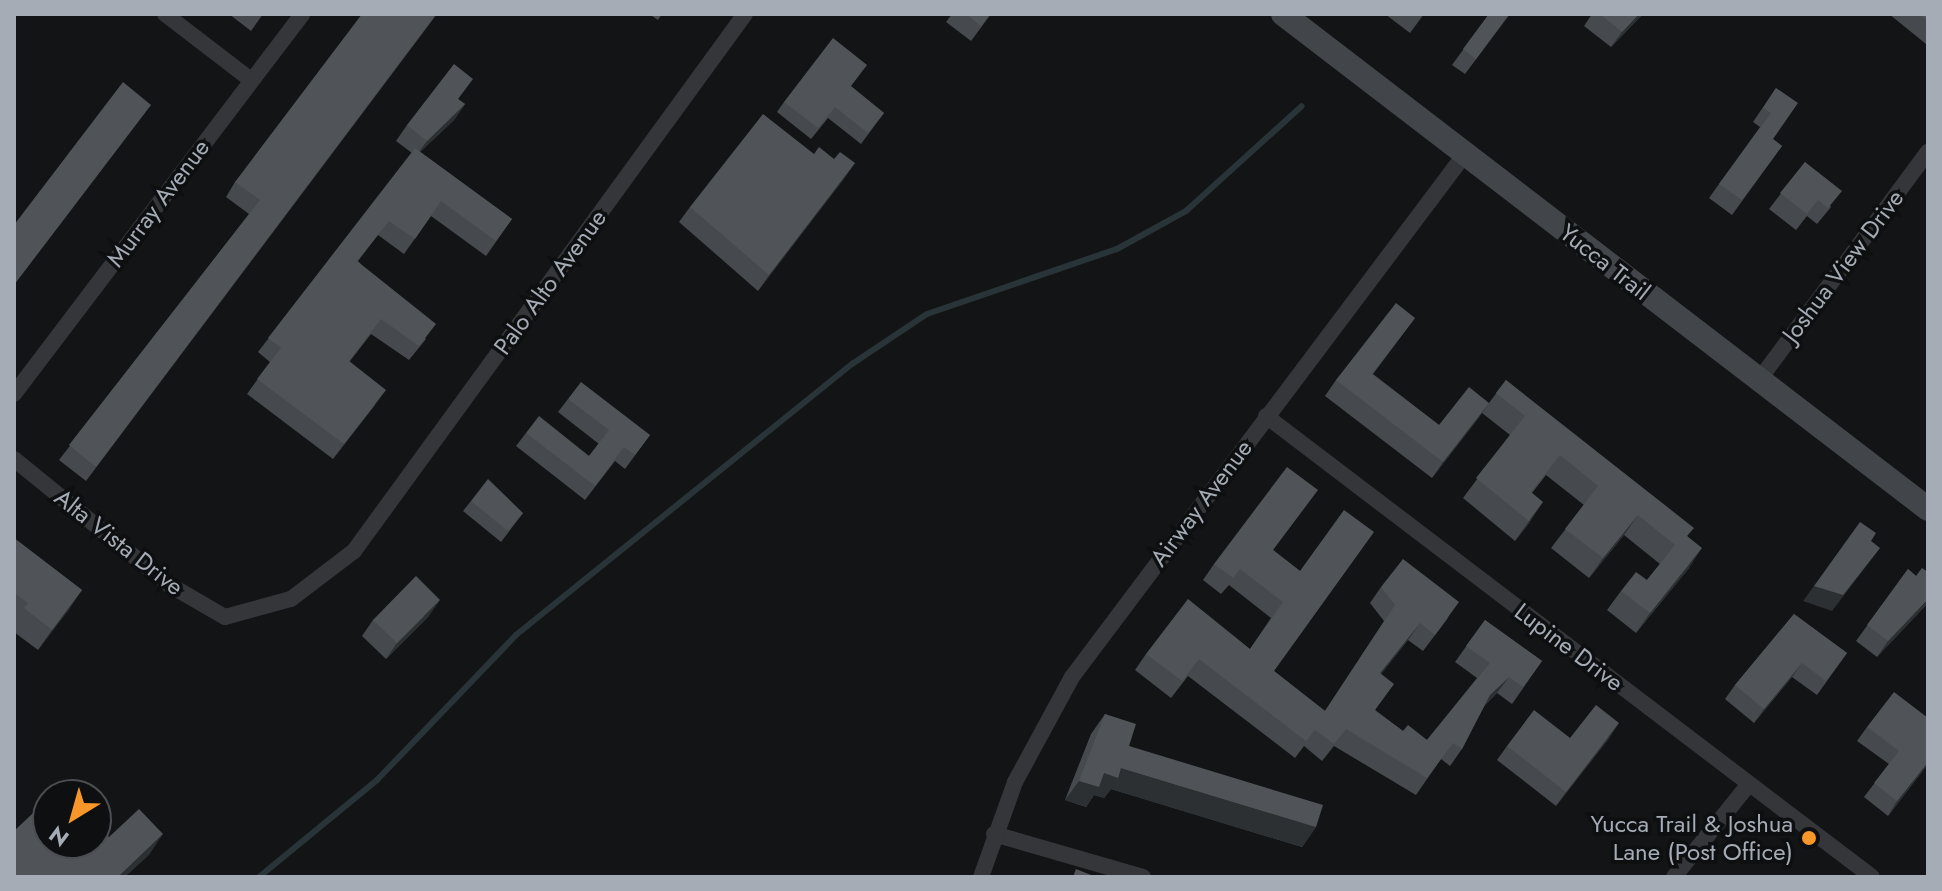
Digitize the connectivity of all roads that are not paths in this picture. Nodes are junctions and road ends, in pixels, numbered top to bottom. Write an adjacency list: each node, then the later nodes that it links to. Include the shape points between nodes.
1 (165, 14): 5 (street)
2 (302, 14): 5 (street, Murray Avenue)
3 (745, 14): 13 (street, Palo Alto Avenue)
4 (1283, 14): 7 (main road, Yucca Trail)
5 (251, 80): 9 (street, Murray Avenue)
6 (1928, 152): 8 (street, Joshua View Drive)
7 (1465, 154): 8 (main road, Yucca Trail); 10 (street, Airway Avenue)
8 (1759, 380): 12 (main road, Yucca Trail)
9 (14, 394)
10 (1266, 416): 14 (street, Lupine Drive); 15 (street, Airway Avenue, via 1072,677)
11 (14, 459): 13 (street, Alta Vista Drive, via 168,584 225,617 291,599)
12 (1928, 509)
13 (354, 551)
14 (1749, 784): 18 (street); 19 (street, Lupine Drive)
15 (994, 834): 16 (street, Airway Avenue); 17 (street)
16 (981, 877)
17 (1143, 877)
18 (1674, 877)
19 (1872, 877)

